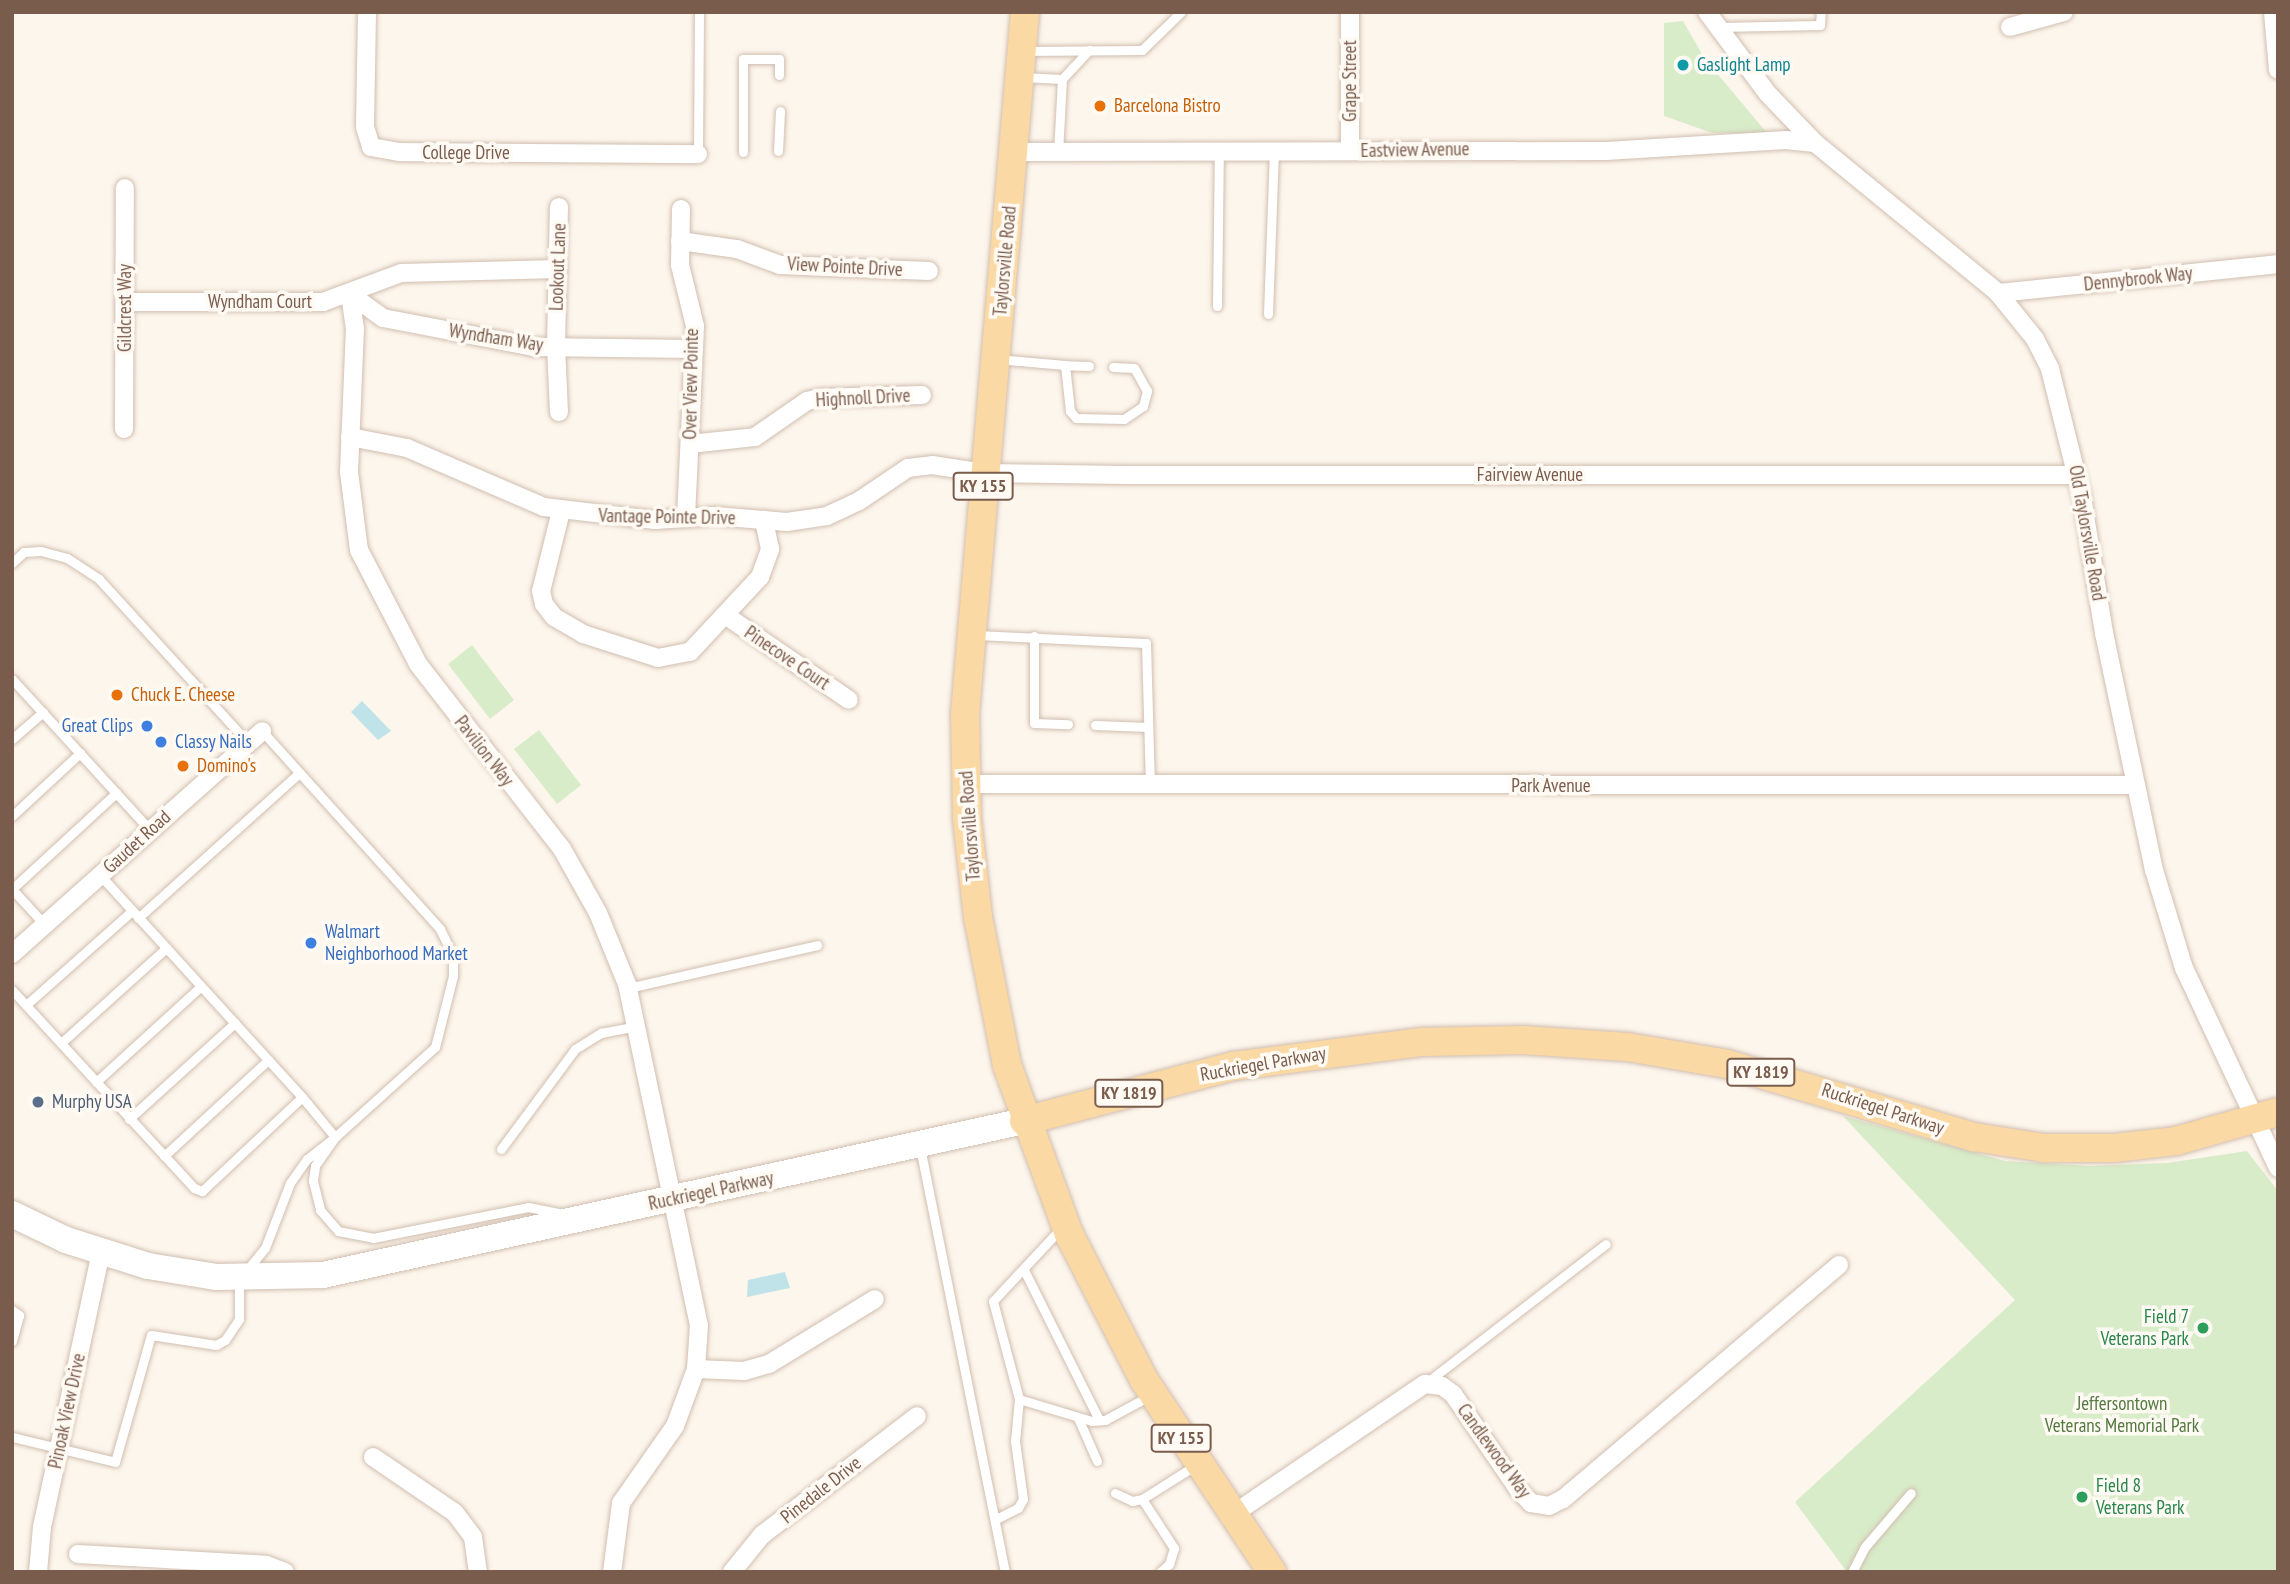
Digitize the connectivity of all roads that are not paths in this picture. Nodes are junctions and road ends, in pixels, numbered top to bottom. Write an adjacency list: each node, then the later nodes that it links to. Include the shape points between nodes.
1 (367, 12): 24 (street, College Drive, via 365,127 371,147 399,152)
2 (699, 12): 24 (lane)
3 (1025, 12): 12 (main road, Taylorsville Road / KY 155)
4 (1181, 12): 11 (lane, via 1142,50)
5 (1350, 12): 21 (street, Grape Street)
6 (1821, 12): 9 (lane, via 1820,25)
7 (2064, 12): 10 (street)
8 (2273, 12): 13 (street)
9 (1712, 19): 17 (street, Old Taylorsville Road, via 1768,94)
10 (2010, 27)
11 (1089, 50): 12 (lane); 15 (lane)
12 (1023, 64): 15 (lane); 23 (main road, Taylorsville Road / KY 155)
13 (2278, 70)
14 (779, 75): 22 (lane, via 779,60 743,59)
15 (1062, 79): 25 (lane)
16 (780, 111): 18 (lane)
17 (1815, 143): 21 (street, Eastview Avenue, via 1786,140 1606,150); 33 (street, Old Taylorsville Road)
18 (778, 150)
19 (1219, 150): 20 (street, Eastview Avenue); 25 (street, Eastview Avenue); 36 (lane)
20 (1274, 150): 21 (street, Eastview Avenue); 37 (lane)
21 (1350, 150)
22 (743, 152)
23 (1015, 152): 25 (street, Eastview Avenue); 40 (main road, Taylorsville Road / KY 155)
24 (698, 154)
25 (1058, 154)
26 (125, 188): 35 (street, Gildcrest Way)
27 (559, 207): 31 (street, Lookout Lane)
28 (681, 209): 29 (street, Over View Pointe)
29 (680, 242): 32 (street, View Pointe Drive, via 737,249 780,265); 39 (street, Over View Pointe, via 680,265 695,326)
30 (2278, 264): 33 (street, Dennybrook Way)
31 (558, 270): 34 (street, Wyndham Court, via 401,273); 38 (street, Lookout Lane)
32 (929, 271)
33 (1998, 293): 50 (street, Old Taylorsville Road, via 2035,339 2050,369)
34 (350, 294): 35 (street, Wyndham Court, via 323,302); 38 (street, Wyndham Way, via 383,318 533,347); 47 (street, Pavilion Way, via 355,328)
35 (125, 302): 46 (street, Gildcrest Way)
36 (1217, 306)
37 (1268, 314)
38 (556, 347): 39 (street, Wyndham Way); 45 (street, Lookout Lane)
39 (694, 349): 48 (street, Over View Pointe)
40 (995, 358): 41 (lane); 49 (main road, Taylorsville Road / KY 155)
41 (1065, 365): 42 (lane); 43 (lane, via 1070,411 1076,418 1124,419 1143,406 1147,391 1134,368)
42 (1089, 366)
43 (1113, 367)
44 (922, 395): 48 (street, Highnoll Drive, via 820,398 807,401 754,437)
45 (559, 412)
46 (124, 429)
47 (350, 437): 51 (street, Vantage Pointe Drive, via 407,448); 82 (street, Pavilion Way, via 352,518 372,579 418,664 562,849 598,913)
48 (690, 444): 52 (street, Over View Pointe)
49 (984, 472): 50 (street, Fairview Avenue); 53 (street, Vantage Pointe Drive, via 932,464 908,468 827,516); 56 (main road, Taylorsville Road / KY 155)
50 (2076, 475): 71 (street, Old Taylorsville Road)
51 (561, 511): 52 (street, Vantage Pointe Drive, via 596,517); 55 (street, via 541,591 554,617 583,634 658,658 674,658 690,652)
52 (687, 518): 53 (street, Vantage Pointe Drive)
53 (764, 520): 55 (street, via 769,562)
54 (12, 563): 66 (lane, via 24,552 41,551 66,558 99,579)
55 (725, 615): 59 (street, Pinecove Court)
56 (970, 634): 57 (lane); 69 (main road, Taylorsville Road / KY 155)
57 (1034, 636): 61 (lane, via 1034,723); 63 (lane, via 1146,643)
58 (12, 679): 60 (lane)
59 (849, 700)
60 (43, 712): 65 (lane); 67 (lane)
61 (1068, 724)
62 (1095, 725): 63 (lane)
63 (1148, 727): 70 (lane)
64 (262, 731): 66 (street, Gaudet Road); 68 (lane)
65 (12, 739)
66 (248, 743): 74 (street, Gaudet Road)
67 (80, 753): 72 (lane); 73 (lane)
68 (299, 773): 76 (lane); 94 (lane, via 440,929 453,956 435,1047)
69 (967, 784): 70 (street, Park Avenue); 93 (main road, Taylorsville Road / KY 155, via 985,960)
70 (1150, 785): 71 (street, Park Avenue)
71 (2134, 785): 91 (street, Old Taylorsville Road, via 2174,940)
72 (116, 793): 74 (lane); 77 (lane, via 12,889)
73 (12, 816)
74 (150, 830): 75 (street, Gaudet Road)
75 (100, 875): 76 (lane); 77 (street, Gaudet Road)
76 (135, 914): 79 (lane); 84 (lane)
77 (44, 925): 80 (street, Gaudet Road)
78 (817, 945): 82 (lane)
79 (166, 948): 81 (lane); 87 (lane)
80 (12, 954)
81 (201, 986): 85 (lane); 89 (lane)
82 (628, 988): 86 (street, Pavilion Way)
83 (12, 990): 84 (lane)
84 (26, 1005): 87 (lane)
85 (234, 1023): 88 (lane); 92 (lane)
86 (636, 1026): 96 (lane, via 601,1033 575,1049); 99 (street, Pavilion Way)
87 (61, 1043): 89 (lane)
88 (268, 1060): 90 (lane); 97 (lane)
89 (96, 1082): 92 (lane)
90 (302, 1097): 94 (lane); 97 (lane, via 202,1191)
91 (2266, 1117): 93 (main road, Ruckriegel Parkway / KY 1819, via 2176,1141 2114,1149 2044,1148 1974,1137 1727,1064 1627,1047 1523,1040 1422,1042 1234,1066); 98 (street, Old Taylorsville Road)
92 (129, 1119): 97 (lane)
93 (1024, 1121): 95 (main road, Ruckriegel Parkway / KY 1819); 102 (main road, Taylorsville Road / KY 155)
94 (335, 1136): 101 (lane, via 315,1166 313,1181 320,1210 338,1231 373,1238 528,1208); 107 (lane, via 307,1159 290,1183 265,1248)
95 (919, 1146): 99 (main road, Ruckriegel Parkway / KY 1819); 127 (lane)
96 (501, 1149)
97 (164, 1156)
98 (2278, 1168)
99 (672, 1199): 101 (main road, Ruckriegel Parkway / KY 1819); 111 (street, Pavilion Way, via 699,1325)
100 (12, 1214): 104 (main road, Ruckriegel Parkway / KY 1819)
101 (585, 1218): 107 (main road, Ruckriegel Parkway / KY 1819, via 352,1270)
102 (1064, 1224): 106 (lane); 113 (main road, Taylorsville Road / KY 155)
103 (1606, 1244): 112 (lane)
104 (101, 1251): 107 (main road, Ruckriegel Parkway / KY 1819, via 148,1266); 119 (street, Pinoak View Drive)
105 (1839, 1265): 112 (street, Candlewood Way, via 1563,1499 1549,1506 1531,1503 1518,1489 1452,1394 1442,1386)
106 (1024, 1270): 114 (lane, via 993,1301); 117 (lane)
107 (239, 1278): 119 (lane, via 239,1319 225,1340 216,1345 150,1335 116,1462)
108 (874, 1299): 111 (street, via 769,1364 744,1371)
109 (12, 1310): 110 (lane, via 19,1315)
110 (12, 1341)
111 (696, 1370): 132 (street, Pavilion Way, via 675,1426 621,1503)
112 (1425, 1384): 126 (street)
113 (1153, 1394): 117 (lane); 122 (main road, Taylorsville Road / KY 155)
114 (1018, 1399): 116 (lane); 127 (lane, via 1015,1441 1023,1499 1018,1508)
115 (917, 1416): 133 (street, Pinedale Drive, via 762,1535)
116 (1078, 1418): 117 (lane); 121 (lane)
117 (1099, 1420)
118 (12, 1437): 119 (lane)
119 (58, 1450): 129 (street, Pinoak View Drive)
120 (373, 1457): 131 (street, via 455,1513 473,1537)
121 (1097, 1461)
122 (1198, 1464): 125 (lane); 126 (main road, Taylorsville Road / KY 155)
123 (1115, 1493): 125 (lane, via 1132,1501)
124 (1911, 1493): 137 (lane, via 1864,1548)
125 (1142, 1499): 135 (lane, via 1174,1548 1169,1564)
126 (1232, 1515): 136 (main road, Taylorsville Road / KY 155)
127 (996, 1519): 134 (lane)
128 (78, 1554): 130 (street, via 266,1564)
129 (38, 1572)
130 (285, 1572)
131 (478, 1572)
132 (612, 1572)
133 (732, 1572)
134 (1006, 1572)
135 (1160, 1572)
136 (1272, 1572)
137 (1852, 1572)

